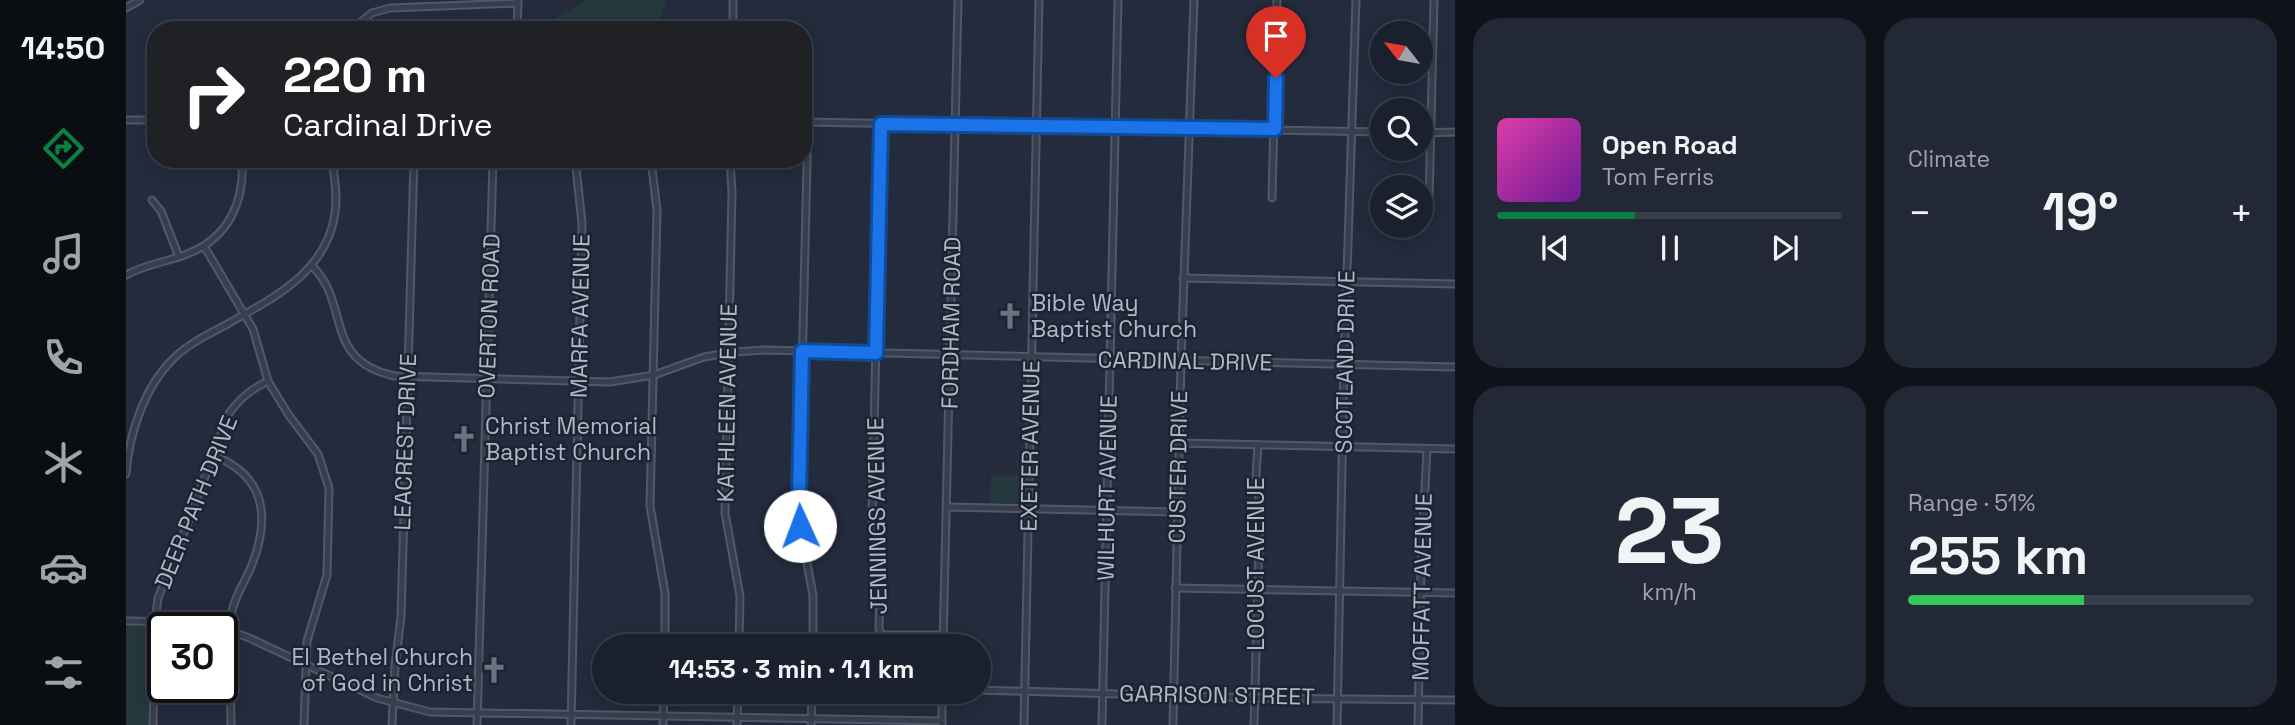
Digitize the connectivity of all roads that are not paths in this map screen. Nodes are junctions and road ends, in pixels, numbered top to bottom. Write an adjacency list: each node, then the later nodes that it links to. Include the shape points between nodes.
1 (140, 0): 11 (street)
2 (733, 0): 14 (street)
3 (958, 0): 20 (street, FORDHAM ROAD)
4 (1039, 0): 21 (street, EXETER AVENUE)
5 (1118, 0): 22 (street, WILHURT AVENUE)
6 (1194, 0): 23 (street, CUSTER DRIVE)
7 (1277, 0): 24 (street)
8 (1356, 0): 25 (street, SCOTLAND DRIVE)
9 (1434, 0): 15 (street)
10 (518, 1): 12 (street, via 390,8); 13 (street)
11 (126, 8)
12 (362, 21)
13 (517, 21)
14 (733, 21)
15 (1432, 98)
16 (126, 120): 17 (street)
17 (147, 120)
18 (812, 122): 19 (street)
19 (881, 124): 20 (street); 49 (street, JENNINGS AVENUE)
20 (957, 125): 21 (street); 50 (street, FORDHAM ROAD)
21 (1036, 125): 22 (street); 51 (street, EXETER AVENUE)
22 (1114, 126): 23 (street); 52 (street, WILHURT AVENUE)
23 (1190, 128): 24 (street); 43 (street, CUSTER DRIVE)
24 (1275, 129): 25 (street); 37 (street)
25 (1352, 131): 26 (street); 44 (street, SCOTLAND DRIVE)
26 (1370, 132)
27 (1455, 132): 28 (street)
28 (1433, 133)
29 (242, 168): 39 (street, via 240,201)
30 (333, 168): 41 (street, via 333,223)
31 (414, 168): 57 (street, LEACREST DRIVE)
32 (493, 168): 58 (street, OVERTON ROAD)
33 (576, 168): 60 (street, MARFA AVENUE, via 582,223)
34 (652, 168): 56 (street, via 657,211)
35 (731, 168): 48 (street, KATHLEEN AVENUE)
36 (804, 168): 47 (street)
37 (1272, 198)
38 (152, 200): 40 (street)
39 (204, 246): 40 (street); 46 (street)
40 (179, 257): 42 (street)
41 (312, 266): 46 (street, via 294,283); 57 (street, CARDINAL DRIVE, via 325,281 350,351 380,373)
42 (126, 275)
43 (1184, 278): 44 (street); 53 (street, CUSTER DRIVE)
44 (1347, 282): 45 (street); 54 (street, SCOTLAND DRIVE)
45 (1455, 284)
46 (244, 314): 59 (street); 67 (street, via 187,348 163,370 132,438)
47 (802, 351): 48 (street, CARDINAL DRIVE); 49 (street, CARDINAL DRIVE); 83 (street, via 799,513 813,595)
48 (728, 353): 56 (street, CARDINAL DRIVE); 82 (street, KATHLEEN AVENUE, via 725,513 740,596)
49 (876, 353): 50 (street, CARDINAL DRIVE); 84 (street, JENNINGS AVENUE, via 872,517)
50 (950, 355): 51 (street, CARDINAL DRIVE); 68 (street, FORDHAM ROAD)
51 (1032, 357): 52 (street, CARDINAL DRIVE); 69 (street, EXETER AVENUE)
52 (1110, 359): 53 (street, CARDINAL DRIVE); 70 (street, WILHURT AVENUE)
53 (1181, 361): 54 (street, CARDINAL DRIVE); 61 (street, CUSTER DRIVE)
54 (1344, 365): 55 (street, CARDINAL DRIVE); 63 (street, SCOTLAND DRIVE)
55 (1455, 367)
56 (654, 374): 60 (street, CARDINAL DRIVE, via 617,382); 81 (street, via 650,506 665,593)
57 (407, 376): 58 (street, CARDINAL DRIVE); 98 (street, LEACREST DRIVE, via 401,617)
58 (487, 379): 60 (street, CARDINAL DRIVE); 103 (street, OVERTON ROAD)
59 (268, 381): 66 (street, DEER PATH DRIVE, via 236,403); 87 (street, via 318,454 329,488 327,575 307,641)
60 (579, 382): 104 (street, MARFA AVENUE)
61 (1179, 443): 62 (street); 71 (street, CUSTER DRIVE)
62 (1258, 445): 63 (street); 73 (street, LOCUST AVENUE)
63 (1343, 446): 64 (street); 74 (street, SCOTLAND DRIVE)
64 (1427, 449): 65 (street); 75 (street, MOFFATT AVENUE)
65 (1455, 449)
66 (213, 455): 77 (street, DEER PATH DRIVE); 78 (street, via 247,475 260,505 256,553)
67 (126, 474)
68 (947, 507): 69 (street); 85 (street, FORDHAM ROAD)
69 (1028, 508): 70 (street); 89 (street, EXETER AVENUE)
70 (1106, 510): 71 (street); 90 (street, WILHURT AVENUE)
71 (1177, 512): 72 (street, CUSTER DRIVE)
72 (1175, 588): 73 (street); 91 (street, CUSTER DRIVE)
73 (1259, 589): 74 (street); 92 (street, LOCUST AVENUE)
74 (1340, 590): 75 (street); 93 (street, SCOTLAND DRIVE)
75 (1421, 592): 76 (street); 94 (street, MOFFATT AVENUE)
76 (1455, 593)
77 (156, 612)
78 (234, 612)
79 (126, 621): 80 (street)
80 (147, 622)
81 (665, 634)
82 (739, 634)
83 (813, 634)
84 (882, 634)
85 (943, 634)
86 (238, 635): 87 (street)
87 (306, 665): 98 (street); 111 (street)
88 (991, 690): 89 (street, GARRISON STREET)
89 (1025, 690): 90 (street, GARRISON STREET); 116 (street, EXETER AVENUE)
90 (1103, 692): 91 (street, GARRISON STREET); 117 (street, WILHURT AVENUE)
91 (1174, 694): 92 (street, GARRISON STREET); 118 (street, CUSTER DRIVE)
92 (1255, 698): 93 (street, GARRISON STREET); 119 (street, LOCUST AVENUE)
93 (1337, 698): 94 (street, GARRISON STREET); 120 (street, SCOTLAND DRIVE)
94 (1419, 699): 95 (street, GARRISON STREET); 121 (street, MOFFATT AVENUE)
95 (1455, 699)
96 (153, 703): 109 (street, DEER PATH DRIVE)
97 (230, 703): 110 (street)
98 (392, 703): 103 (street, via 430,712); 112 (street, LEACREST DRIVE)
99 (664, 704): 105 (street)
100 (738, 704): 106 (street)
101 (812, 704): 107 (street)
102 (943, 704): 108 (street)
103 (478, 713): 104 (street); 113 (street, OVERTON ROAD)
104 (571, 716): 105 (street); 114 (street, MARFA AVENUE)
105 (663, 718): 106 (street); 115 (street)
106 (737, 722): 107 (street)
107 (811, 722): 108 (street)
108 (942, 723)
109 (153, 725)
110 (230, 725)
111 (304, 725)
112 (392, 725)
113 (477, 725)
114 (571, 725)
115 (663, 725)
116 (1024, 725)
117 (1102, 725)
118 (1173, 725)
119 (1254, 725)
120 (1337, 725)
121 (1418, 725)

